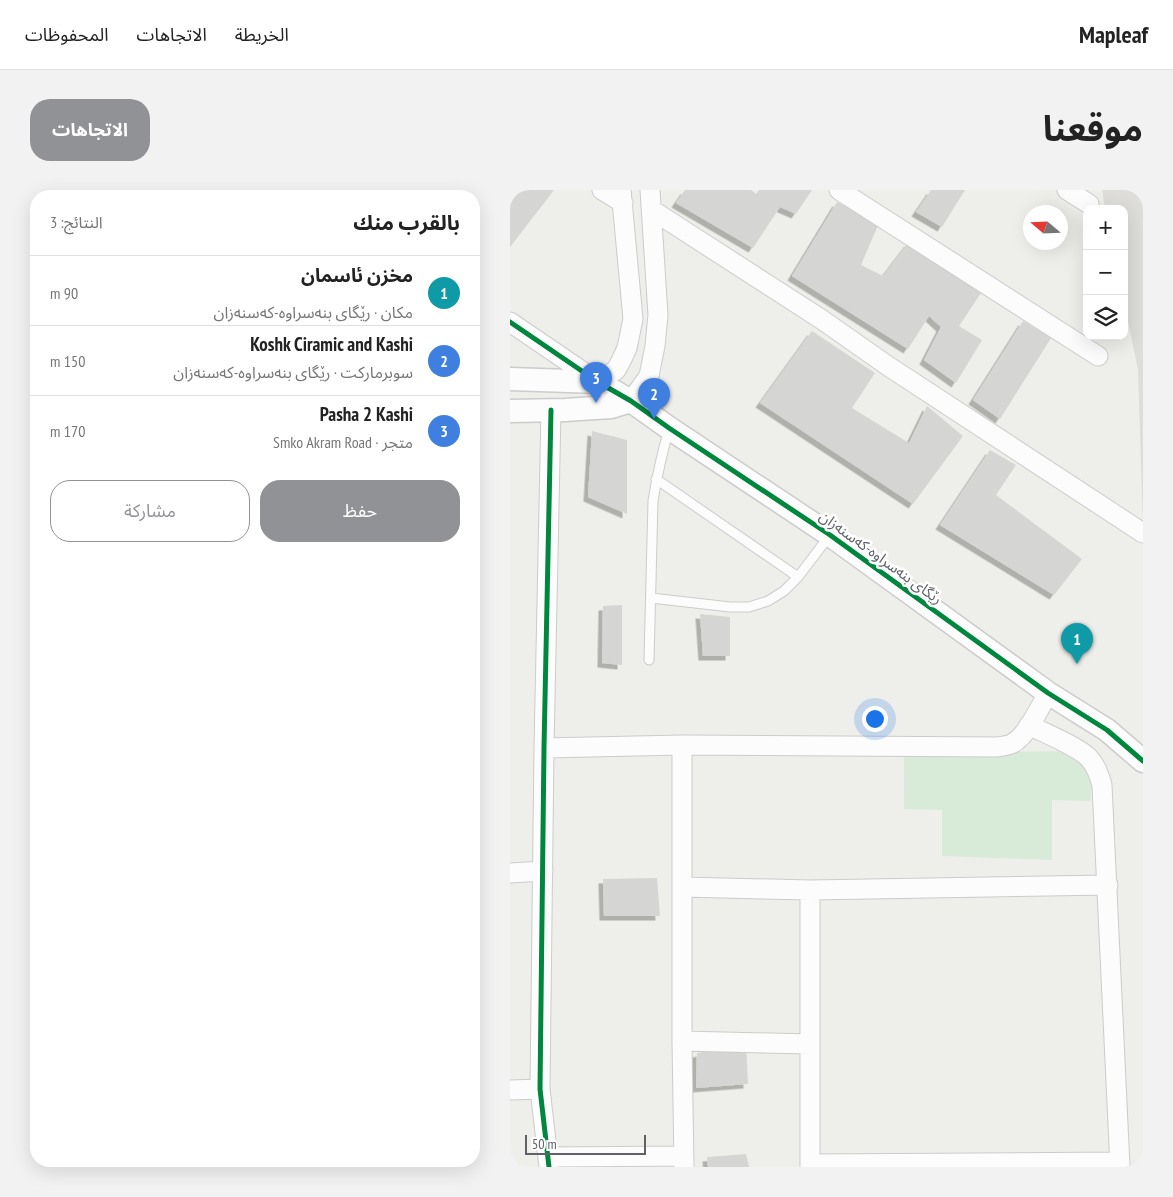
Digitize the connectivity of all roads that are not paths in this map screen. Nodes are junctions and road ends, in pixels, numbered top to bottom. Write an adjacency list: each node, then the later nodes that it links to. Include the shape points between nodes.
1 (602, 190): 5 (street)
2 (650, 190): 7 (street)
3 (839, 190): 9 (street)
4 (1067, 190): 6 (street)
5 (622, 197): 11 (street, via 632,326 627,348 616,370)
6 (1089, 204)
7 (652, 210): 12 (street, via 658,315 655,346 649,376); 17 (street)
8 (510, 322): 11 (street)
9 (1098, 356)
10 (510, 379): 11 (street)
11 (598, 382): 12 (street, رێگای بنەسراوە-کەسنەزان)
12 (631, 401): 13 (street, via 611,407); 15 (street, رێگای بنەسراوە-کەسنەزان)
13 (551, 410): 14 (street); 25 (street)
14 (510, 411)
15 (669, 428): 16 (lane); 18 (street, رێگای بنەسراوە-کەسنەزان)
16 (656, 479): 19 (lane); 20 (lane)
17 (1143, 533)
18 (830, 534): 19 (lane); 22 (street, رێگای بنەسراوە-کەسنەزان)
19 (798, 576): 20 (lane, via 784,591 749,607)
20 (651, 598): 21 (lane)
21 (650, 660)
22 (1048, 693): 23 (street); 26 (street, رێگای بنەسراوە-کەسنەزان)
23 (1030, 725): 24 (street, via 1011,745 997,747); 29 (street, via 1076,749 1097,770 1102,785)
24 (682, 745): 25 (street); 30 (street)
25 (544, 748): 27 (street)
26 (1142, 756)
27 (543, 871): 28 (street); 34 (street)
28 (510, 873)
29 (1108, 885): 31 (street); 38 (street)
30 (682, 887): 31 (street); 32 (street)
31 (810, 890): 33 (street)
32 (682, 1041): 33 (street); 37 (street)
33 (810, 1044): 39 (street)
34 (540, 1089): 35 (street); 36 (street)
35 (510, 1090)
36 (549, 1162): 37 (street)
37 (684, 1162)
38 (1120, 1164): 39 (street)
39 (810, 1166)

